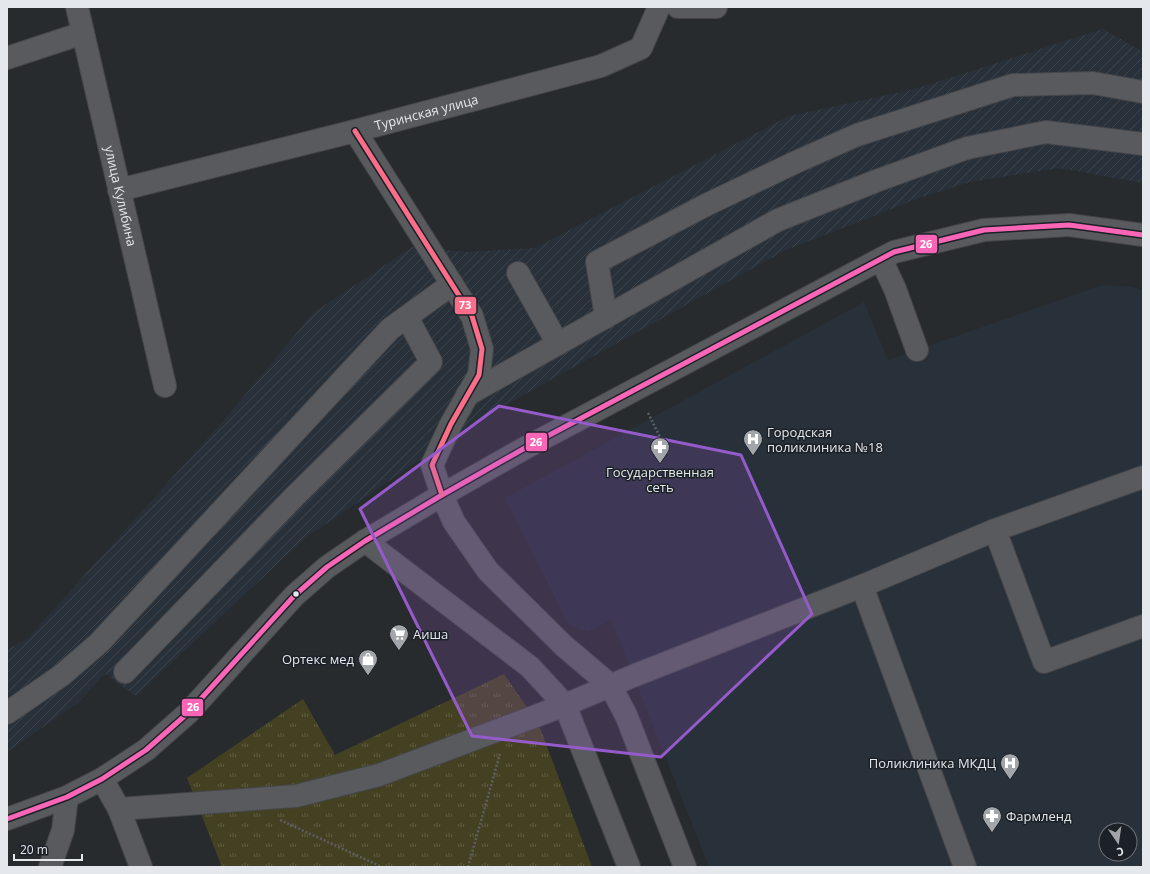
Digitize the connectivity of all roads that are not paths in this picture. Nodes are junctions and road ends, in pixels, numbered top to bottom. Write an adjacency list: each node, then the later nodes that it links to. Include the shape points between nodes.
1 (77, 7): 5 (street, улица Кулибина)
2 (659, 7): 8 (street, Туринская улица, via 641,48 601,66)
3 (678, 7): 4 (street)
4 (716, 7)
5 (83, 33): 6 (street); 10 (street, улица Кулибина)
6 (7, 58)
7 (1143, 92): 18 (street, via 1093,83 1013,84 857,135 708,204 598,262)
8 (355, 131): 10 (street, Туринская улица); 16 (street)
9 (1143, 144): 18 (street, via 1046,132 967,148 778,220)
10 (119, 190): 21 (street, улица Кулибина)
11 (1103, 230): 12 (street); 13 (street); 14 (street, via 1069,225 984,230 894,252)
12 (1143, 235)
13 (1143, 251)
14 (881, 259): 20 (street); 24 (street, via 532,444)
15 (518, 273): 19 (street)
16 (452, 284): 17 (street); 22 (street, via 472,316 482,350 478,375)
17 (407, 317): 29 (street, via 431,362 295,496); 32 (street, via 390,329 98,643 62,675)
18 (606, 317): 19 (street)
19 (558, 344): 22 (street)
20 (917, 350)
21 (165, 386)
22 (467, 396): 24 (street, via 432,465)
23 (1143, 477): 25 (street)
24 (442, 495): 26 (street); 30 (street, via 454,522 488,571 564,646)
25 (995, 530): 27 (street); 28 (street, via 1044,662)
26 (365, 541): 31 (street, via 530,667); 33 (street, via 327,567 294,596 188,713 146,750)
27 (862, 586): 30 (street); 41 (street)
28 (1143, 626)
29 (125, 672)
30 (610, 685): 31 (street); 40 (street, via 626,716)
31 (565, 705): 35 (street, via 379,775 296,796); 39 (street)
32 (7, 713)
33 (102, 779): 34 (street); 35 (street)
34 (67, 796): 36 (street); 37 (street, via 62,830)
35 (119, 809): 38 (street)
36 (7, 819)
37 (50, 867)
38 (141, 867)
39 (629, 867)
40 (686, 867)
41 (965, 867)

